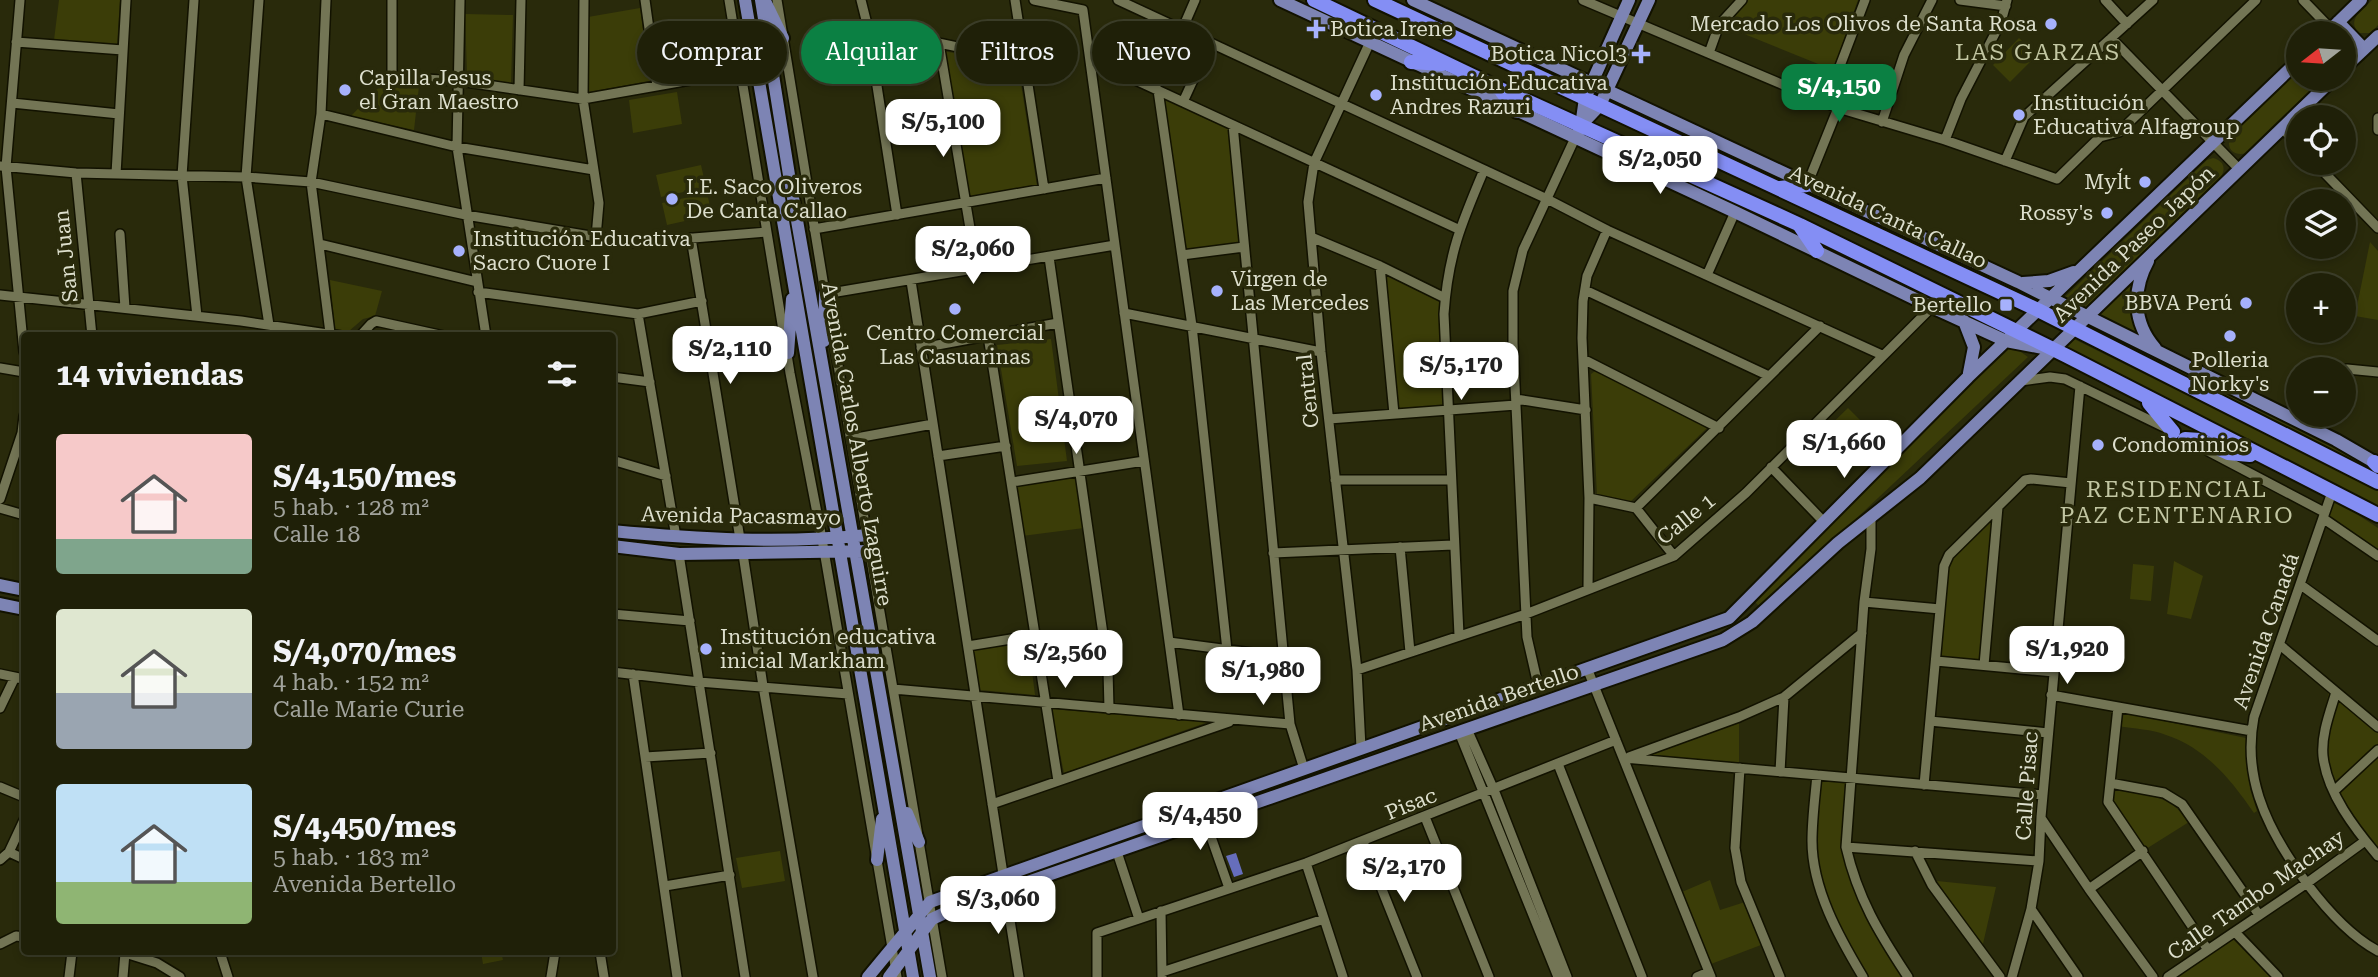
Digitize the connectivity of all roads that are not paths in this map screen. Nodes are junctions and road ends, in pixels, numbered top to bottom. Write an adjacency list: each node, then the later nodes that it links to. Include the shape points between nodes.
1 (20, 0): 54 (street)
2 (126, 0): 59 (street)
3 (194, 0): 115 (street)
4 (259, 0): 117 (street)
5 (326, 0): 95 (street)
6 (392, 0): 70 (street, via 392,78)
7 (460, 0): 70 (street)
8 (521, 0): 80 (street)
9 (584, 0): 86 (street)
10 (645, 0): 78 (street)
11 (732, 0): 39 (street); 40 (main road)
12 (745, 0): 41 (main road, Avenida Carlos Alberto Izaguirre)
13 (763, 0): 42 (main road); 116 (main road, Avenida Carlos Alberto Izaguirre)
14 (777, 0): 43 (street)
15 (861, 0): 44 (street)
16 (1015, 0): 45 (street)
17 (1034, 0): 37 (street)
18 (1118, 0): 46 (street)
19 (1195, 0): 47 (street)
20 (1280, 0): 55 (main road)
21 (1314, 0): 67 (highway)
22 (1376, 0): 85 (highway, Avenida Canta Callao)
23 (1413, 0): 71 (main road, Avenida Canta Callao)
24 (1583, 0): 38 (street)
25 (1629, 0): 38 (main road)
26 (1649, 0): 50 (main road)
27 (1742, 0): 60 (street, via 1719,25)
28 (1865, 0): 89 (street)
29 (1931, 0): 97 (street, via 1904,55)
30 (1960, 0): 36 (street)
31 (2105, 0): 51 (street)
32 (2153, 0): 51 (street)
33 (2256, 0): 83 (street)
34 (2303, 0): 48 (street)
35 (2361, 0): 49 (main road)
36 (2007, 3): 103 (street)
37 (1084, 5): 62 (street)
38 (1622, 18): 50 (street); 66 (main road)
39 (735, 21)
40 (748, 21)
41 (749, 21)
42 (774, 21)
43 (780, 21)
44 (866, 21)
45 (1018, 21)
46 (1163, 21)
47 (1186, 21)
48 (2325, 21)
49 (2339, 21)
50 (1638, 24): 60 (street); 68 (main road)
51 (2127, 24): 53 (street)
52 (2378, 36): 58 (main road)
53 (2111, 38): 83 (street); 106 (street, via 2024,117)
54 (16, 42): 59 (street); 88 (street)
55 (1370, 42): 65 (main road); 90 (street, Central)
56 (2356, 44): 58 (main road)
57 (1215, 45): 90 (street)
58 (2364, 49): 61 (main road)
59 (123, 50): 94 (street)
60 (1709, 52): 89 (street)
61 (2356, 55)
62 (1090, 59): 81 (street); 118 (street)
63 (942, 61): 124 (street)
64 (787, 62): 129 (street)
65 (1411, 62): 67 (highway); 93 (main road)
66 (1602, 62): 68 (main road, via 1610,60); 71 (main road)
67 (1450, 64): 79 (highway)
68 (1617, 68): 82 (main road)
69 (2286, 73): 104 (main road, Avenida Paseo Japón)
70 (459, 81): 80 (street); 105 (street)
71 (1592, 83): 82 (main road, Avenida Canta Callao); 85 (main road)
72 (668, 84): 78 (street)
73 (743, 84): 133 (street)
74 (763, 84): 116 (main road, Avenida Carlos Alberto Izaguirre)
75 (877, 84): 127 (street)
76 (1028, 84): 122 (street)
77 (1191, 84): 87 (street)
78 (657, 86): 86 (street)
79 (1499, 88): 93 (highway); 101 (highway)
80 (519, 90): 86 (street)
81 (1158, 90): 87 (street); 143 (street)
82 (1607, 90): 91 (main road); 120 (main road, Avenida Canta Callao)
83 (2162, 90): 104 (street); 106 (street, via 2119,132 2100,137 2057,179)
84 (2321, 91): 99 (main road, Avenida Paseo Japón)
85 (1585, 98): 91 (highway, Avenida Canta Callao); 101 (main road)
86 (583, 99): 110 (street)
87 (1183, 102): 98 (street)
88 (12, 103): 94 (street); 108 (street)
89 (1826, 103): 92 (street)
90 (1341, 105): 107 (street, Central); 111 (street)
91 (1600, 105): 101 (main road); 121 (highway, Avenida Canta Callao)
92 (1838, 108): 97 (street); 120 (street)
93 (1517, 111): 101 (main road)
94 (119, 114): 113 (street)
95 (321, 114): 105 (street); 119 (street)
96 (2378, 118): 100 (street)
97 (1881, 122): 103 (street)
98 (1233, 125): 107 (street); 140 (street)
99 (2282, 128): 102 (street); 109 (main road, Avenida Paseo Japón)
100 (2377, 129)
101 (1578, 132): 123 (street); 125 (main road); 128 (highway)
102 (2286, 132)
103 (1945, 140): 106 (street)
104 (2214, 143): 109 (street); 147 (main road, Avenida Paseo Japón)
105 (457, 147): 110 (street); 126 (street)
106 (2005, 161)
107 (1314, 163): 130 (street); 136 (street, Central, via 1308,202)
108 (3, 167): 112 (street); 157 (street)
109 (2239, 169): 142 (main road, Avenida Paseo Japón)
110 (594, 170): 135 (street, via 599,203)
111 (1484, 170): 123 (street); 130 (street)
112 (76, 173): 113 (street); 160 (street, San Juan)
113 (116, 174): 115 (street)
114 (2326, 175): 131 (street)
115 (182, 176): 117 (street); 166 (street)
116 (783, 176): 149 (main road, Avenida Carlos Alberto Izaguirre); 191 (main road, Avenida Carlos Alberto Izaguirre)
117 (246, 177): 119 (street); 170 (street)
118 (1106, 178): 122 (street); 139 (street)
119 (311, 182): 126 (street); 138 (street)
120 (1807, 185): 121 (highway); 151 (main road, Avenida Canta Callao)
121 (1778, 188): 163 (highway, Avenida Canta Callao)
122 (1044, 189): 124 (street)
123 (1545, 198): 132 (street); 203 (street, via 1523,250 1513,291)
124 (965, 203): 127 (street); 146 (street)
125 (1735, 212): 141 (main road); 148 (street)
126 (466, 215): 135 (street); 152 (street)
127 (897, 215): 129 (street)
128 (1800, 225): 141 (highway); 182 (highway)
129 (814, 229): 154 (street)
130 (1458, 229): 156 (street)
131 (2378, 229)
132 (1607, 230): 148 (street); 153 (street)
133 (766, 232): 137 (street); 187 (street)
134 (120, 234): 162 (street)
135 (597, 237): 137 (street, via 632,243)
136 (1311, 237): 145 (street); 186 (street, Central)
137 (691, 238): 159 (street)
138 (320, 244): 152 (street); 176 (street)
139 (1115, 246): 144 (street); 164 (street)
140 (1244, 247): 143 (street); 183 (street)
141 (1817, 251): 161 (main road)
142 (2154, 252): 167 (main road, Avenida Paseo Japón); 185 (main road, via 2140,279 2137,310 2144,332)
143 (1182, 255): 171 (street)
144 (1049, 257): 146 (street); 169 (street)
145 (1380, 266): 156 (street); 206 (street)
146 (977, 270): 150 (street)
147 (2081, 270): 151 (main road, via 2049,281); 158 (main road, Avenida Paseo Japón)
148 (1707, 275): 172 (street)
149 (793, 281): 187 (main road); 242 (main road, Avenida Carlos Alberto Izaguirre)
150 (911, 281): 154 (street); 184 (street)
151 (2018, 282): 158 (main road, Avenida Canta Callao)
152 (478, 287): 165 (street); 179 (street)
153 (1585, 290): 190 (street); 196 (street)
154 (825, 294): 191 (main road); 212 (street)
155 (0, 295): 157 (street)
156 (1445, 298): 204 (street)
157 (21, 299): 160 (street); 173 (street)
158 (2051, 299): 163 (main road, Avenida Paseo Japón); 167 (main road, Avenida Canta Callao)
159 (702, 301): 165 (street); 243 (street)
160 (89, 304): 162 (street); 174 (street, San Juan)
161 (1932, 307): 168 (main road); 189 (street, Calle 1)
162 (125, 308): 166 (street)
163 (2038, 310): 180 (highway, Avenida Canta Callao); 182 (main road, Avenida Paseo Japón)
164 (1124, 313): 171 (street); 218 (street)
165 (638, 314): 200 (street)
166 (197, 316): 170 (street)
167 (2087, 317): 180 (main road, Avenida Paseo Japón); 185 (main road, Avenida Canta Callao)
168 (1964, 320): 182 (main road); 197 (main road, via 1974,347)
169 (1058, 323): 181 (street); 220 (street)
170 (269, 325): 175 (street)
171 (1192, 326): 183 (street); 276 (street)
172 (1820, 326): 189 (street); 196 (street)
173 (23, 332)
174 (92, 332)
175 (286, 332)
176 (330, 332)
177 (364, 332): 178 (street, via 376,321)
178 (426, 332)
179 (485, 332)
180 (2083, 333): 188 (main road, Avenida Paseo Japón); 226 (highway, Avenida Canta Callao)
181 (988, 335): 184 (street); 213 (street)
182 (2011, 336): 188 (highway); 197 (main road, Avenida Bertello)
183 (1254, 338): 186 (street); 252 (street)
184 (921, 348): 208 (street)
185 (2158, 351): 217 (main road, Avenida Canta Callao)
186 (1321, 352): 207 (street, Central)
187 (788, 353): 244 (street)
188 (2059, 353): 199 (main road, Avenida Bertello); 202 (highway)
189 (1882, 355): 219 (street, Calle 1)
190 (1583, 359): 205 (street); 209 (street)
191 (823, 366): 241 (main road, Avenida Carlos Alberto Izaguirre)
192 (0, 368): 194 (street)
193 (2356, 370): 195 (street)
194 (21, 372)
195 (2378, 372)
196 (1769, 376): 209 (street)
197 (1968, 377): 237 (main road, Avenida Bertello)
198 (616, 378): 200 (street)
199 (2021, 381): 201 (street, via 2050,377); 236 (main road, Avenida Bertello, via 1920,478)
200 (650, 382): 221 (street)
201 (2080, 386): 211 (street); 225 (street, Calle Pisac)
202 (2144, 397): 211 (highway); 215 (highway)
203 (1516, 402): 204 (street); 205 (street); 267 (street)
204 (1447, 410): 206 (street); 223 (street)
205 (1586, 410): 228 (street)
206 (1394, 414): 207 (street)
207 (1329, 419): 222 (street, Central)
208 (933, 424): 212 (street); 214 (street)
209 (1719, 428): 232 (street)
210 (21, 436): 229 (street)
211 (2179, 436): 215 (highway, via 2228,453); 235 (street)
212 (851, 439): 239 (street)
213 (1006, 446): 214 (street); 224 (street)
214 (938, 456): 275 (street)
215 (2260, 456): 227 (highway)
216 (616, 460): 221 (street)
217 (2377, 460)
218 (1144, 461): 220 (street); 272 (street)
219 (1771, 467): 237 (street); 256 (street, Calle 1)
220 (1079, 471): 224 (street); 301 (street, via 1108,669)
221 (666, 475): 240 (street)
222 (1335, 480): 223 (street); 248 (street, Central)
223 (1450, 480): 245 (street)
224 (1012, 482): 270 (street)
225 (2071, 482): 230 (street, via 2028,479); 283 (street, Calle Pisac)
226 (2378, 482)
227 (2332, 492): 234 (highway); 235 (street, Avenida Canadá)
228 (1589, 498): 232 (street); 261 (street)
229 (0, 499)
230 (1998, 507): 265 (street, via 1949,555); 280 (street)
231 (0, 508): 233 (street)
232 (1636, 508): 256 (street)
233 (21, 514)
234 (2375, 514)
235 (2324, 515): 257 (street); 259 (street, Avenida Canadá)
236 (1871, 517): 262 (street); 290 (main road, Avenida Bertello, via 1739,631)
237 (1825, 523): 281 (main road, Avenida Bertello, via 1729,618)
238 (616, 531): 240 (main road, Avenida Pacasmayo)
239 (868, 536): 241 (main road, Avenida Pacasmayo); 250 (street)
240 (676, 537): 243 (main road, Avenida Pacasmayo)
241 (854, 537): 242 (main road, Avenida Pacasmayo); 249 (main road, Avenida Carlos Alberto Izaguirre)
242 (839, 538): 244 (main road, Avenida Pacasmayo); 251 (main road, Avenida Carlos Alberto Izaguirre)
243 (740, 539): 244 (main road, Avenida Pacasmayo)
244 (822, 539): 253 (street)
245 (1453, 545): 247 (street); 271 (street)
246 (616, 546): 254 (main road, Avenida Pacasmayo)
247 (1400, 548): 248 (street); 277 (street)
248 (1343, 550): 252 (street); 282 (street, Central)
249 (856, 551): 250 (main road, Avenida Pacasmayo); 251 (main road, Avenida Pacasmayo); 328 (main road, Avenida Carlos Alberto Izaguirre)
250 (871, 551): 292 (street)
251 (840, 552): 253 (main road, Avenida Pacasmayo); 332 (main road, Avenida Carlos Alberto Izaguirre)
252 (1273, 552): 278 (street)
253 (824, 553): 255 (main road, Avenida Pacasmayo); 294 (street)
254 (679, 554): 255 (main road, Avenida Pacasmayo); 268 (street)
255 (743, 554): 291 (street)
256 (1674, 556): 261 (street, Calle 1)
257 (2378, 556)
258 (0, 585): 260 (main road)
259 (2301, 585): 273 (street); 274 (street, Avenida Canadá)
260 (21, 589)
261 (1588, 589): 267 (street, Calle 1)
262 (1864, 602): 265 (street); 269 (street)
263 (0, 604): 264 (main road)
264 (21, 608)
265 (1940, 609): 279 (street)
266 (616, 614): 268 (street)
267 (1526, 614): 271 (street, Calle 1); 289 (street)
268 (690, 621): 288 (street)
269 (1862, 633): 296 (street); 321 (street)
270 (1036, 635): 275 (street); 298 (street)
271 (1459, 635): 277 (street, Calle 1)
272 (1169, 642): 276 (street); 302 (street)
273 (2378, 642)
274 (2280, 645): 293 (street); 308 (street, Avenida Canadá)
275 (968, 646): 297 (street)
276 (1227, 650): 278 (street)
277 (1410, 652): 282 (street, Calle 1)
278 (1283, 657): 305 (street)
279 (1936, 661): 280 (street); 304 (street)
280 (1984, 665): 283 (street)
281 (1587, 668): 289 (main road, Avenida Bertello); 290 (street)
282 (1357, 670): 311 (street, Central)
283 (2054, 672): 295 (street, Calle Pisac)
284 (616, 673): 286 (street)
285 (0, 674): 287 (street)
286 (633, 674): 288 (street); 314 (street)
287 (20, 678): 300 (street)
288 (699, 682): 291 (street); 313 (street)
289 (1538, 685): 311 (main road, Avenida Bertello)
290 (1593, 685): 307 (main road, Avenida Bertello); 310 (street)
291 (763, 687): 294 (street); 392 (street)
292 (893, 689): 297 (street); 339 (street)
293 (2336, 692): 306 (street); 327 (street, via 2326,722 2323,756)
294 (848, 694): 348 (street)
295 (2052, 695): 299 (street); 309 (street, Calle Pisac)
296 (1784, 696): 315 (street); 319 (street)
297 (975, 697): 298 (street); 331 (street)
298 (1046, 703): 301 (street); 322 (street)
299 (2118, 707): 308 (street); 323 (street)
300 (0, 708)
301 (1109, 709): 302 (street)
302 (1178, 715): 303 (street)
303 (1234, 720): 305 (street); 322 (street)
304 (1930, 721): 309 (street); 324 (street)
305 (1290, 724): 318 (street)
306 (2378, 727)
307 (1463, 731): 326 (street); 336 (main road, Avenida Bertello)
308 (2252, 731): 354 (street, Avenida Canadá, via 2259,797)
309 (2048, 733): 329 (street, Calle Pisac)
310 (1616, 740): 315 (street); 316 (street, Pisac)
311 (1361, 748): 318 (main road, Avenida Bertello)
312 (2378, 750): 327 (street)
313 (710, 753): 314 (street); 353 (street)
314 (645, 757): 355 (street)
315 (1624, 758): 317 (street); 383 (street)
316 (1558, 764): 326 (street, Pisac); 404 (street)
317 (1740, 768): 319 (street); 406 (street, via 1735,848 1741,881)
318 (1304, 769): 333 (main road, Avenida Bertello)
319 (1780, 772): 320 (street)
320 (1816, 775): 321 (street); 407 (street, via 1812,841 1819,886)
321 (1851, 778): 324 (street); 341 (street)
322 (1058, 780): 331 (street)
323 (2110, 783): 343 (street, via 2108,802); 362 (street, via 2164,793 2182,804)
324 (1924, 785): 329 (street)
325 (0, 787): 330 (street)
326 (1490, 791): 334 (street, Pisac); 402 (street); 403 (street)
327 (2333, 791): 338 (street)
328 (898, 794): 339 (main road); 363 (main road, Avenida Carlos Alberto Izaguirre)
329 (2043, 795): 335 (street, Calle Pisac)
330 (21, 796)
331 (992, 804): 352 (street)
332 (884, 805): 348 (main road); 366 (main road, Avenida Carlos Alberto Izaguirre)
333 (1200, 805): 336 (street); 352 (main road, Avenida Bertello)
334 (1425, 817): 340 (street, Pisac); 401 (street)
335 (2041, 817): 350 (street, Calle Pisac); 358 (street)
336 (1205, 821): 345 (main road, Avenida Bertello); 356 (street)
337 (21, 826): 344 (street)
338 (2365, 841): 346 (street); 354 (street, Calle Tambo Machay)
339 (919, 842): 359 (street)
340 (1363, 842): 351 (street, Pisac); 400 (street)
341 (1846, 847): 342 (street); 408 (street, via 1853,878 1877,930)
342 (1915, 851): 350 (street); 409 (street, via 1932,884)
343 (2143, 851): 358 (street); 372 (street)
344 (9, 852): 347 (street); 349 (street)
345 (1117, 852): 357 (main road, Avenida Bertello); 364 (street)
346 (2378, 856)
347 (21, 858)
348 (877, 859): 371 (street)
349 (0, 860)
350 (2039, 861): 360 (street, Calle Pisac)
351 (1306, 863): 356 (street, Pisac); 365 (street)
352 (1003, 874): 359 (main road, Avenida Bertello)
353 (730, 875): 355 (street); 391 (street)
354 (2308, 883): 362 (street, Calle Tambo Machay); 374 (street, Avenida Canadá, via 2327,910)
355 (664, 886): 390 (street)
356 (1229, 888): 361 (street, Pisac)
357 (1005, 889): 363 (main road, Avenida Bertello); 397 (street)
358 (2089, 889): 412 (street)
359 (930, 902): 363 (main road)
360 (2031, 909): 410 (street, Calle Pisac); 411 (street)
361 (1161, 911): 364 (street, Pisac); 382 (street)
362 (2259, 915): 368 (street, Calle Tambo Machay)
363 (925, 918): 366 (main road); 367 (main road); 396 (street)
364 (1139, 919): 398 (street, Pisac, via 1097,933)
365 (1324, 919): 382 (street); 399 (street)
366 (906, 932): 371 (main road); 373 (main road, Avenida Carlos Alberto Izaguirre)
367 (922, 932): 373 (main road); 395 (main road)
368 (2235, 932): 372 (street, Calle Tambo Machay); 414 (street)
369 (21, 937): 370 (street)
370 (0, 944)
371 (892, 948): 381 (street); 393 (main road)
372 (2208, 950): 413 (street, Calle Tambo Machay)
373 (908, 951): 381 (main road); 394 (main road, Avenida Carlos Alberto Izaguirre)
374 (2378, 951)
375 (72, 955): 384 (street)
376 (124, 955): 385 (street)
377 (133, 955): 386 (street)
378 (221, 955): 387 (street)
379 (556, 955): 388 (street)
380 (600, 955): 389 (street)
381 (894, 974)
382 (1162, 975)
383 (1710, 975): 405 (street)
384 (69, 977)
385 (123, 977)
386 (180, 977)
387 (228, 977)
388 (551, 977)
389 (604, 977)
390 (677, 977)
391 (745, 977)
392 (813, 977)
393 (868, 977)
394 (913, 977)
395 (930, 977)
396 (942, 977)
397 (1020, 977)
398 (1097, 977)
399 (1343, 977)
400 (1417, 977)
401 (1489, 977)
402 (1558, 977)
403 (1567, 977)
404 (1642, 977)
405 (1697, 977)
406 (1780, 977)
407 (1863, 977)
408 (1908, 977)
409 (2000, 977)
410 (2012, 977)
411 (2078, 977)
412 (2153, 977)
413 (2168, 977)
414 (2278, 977)

